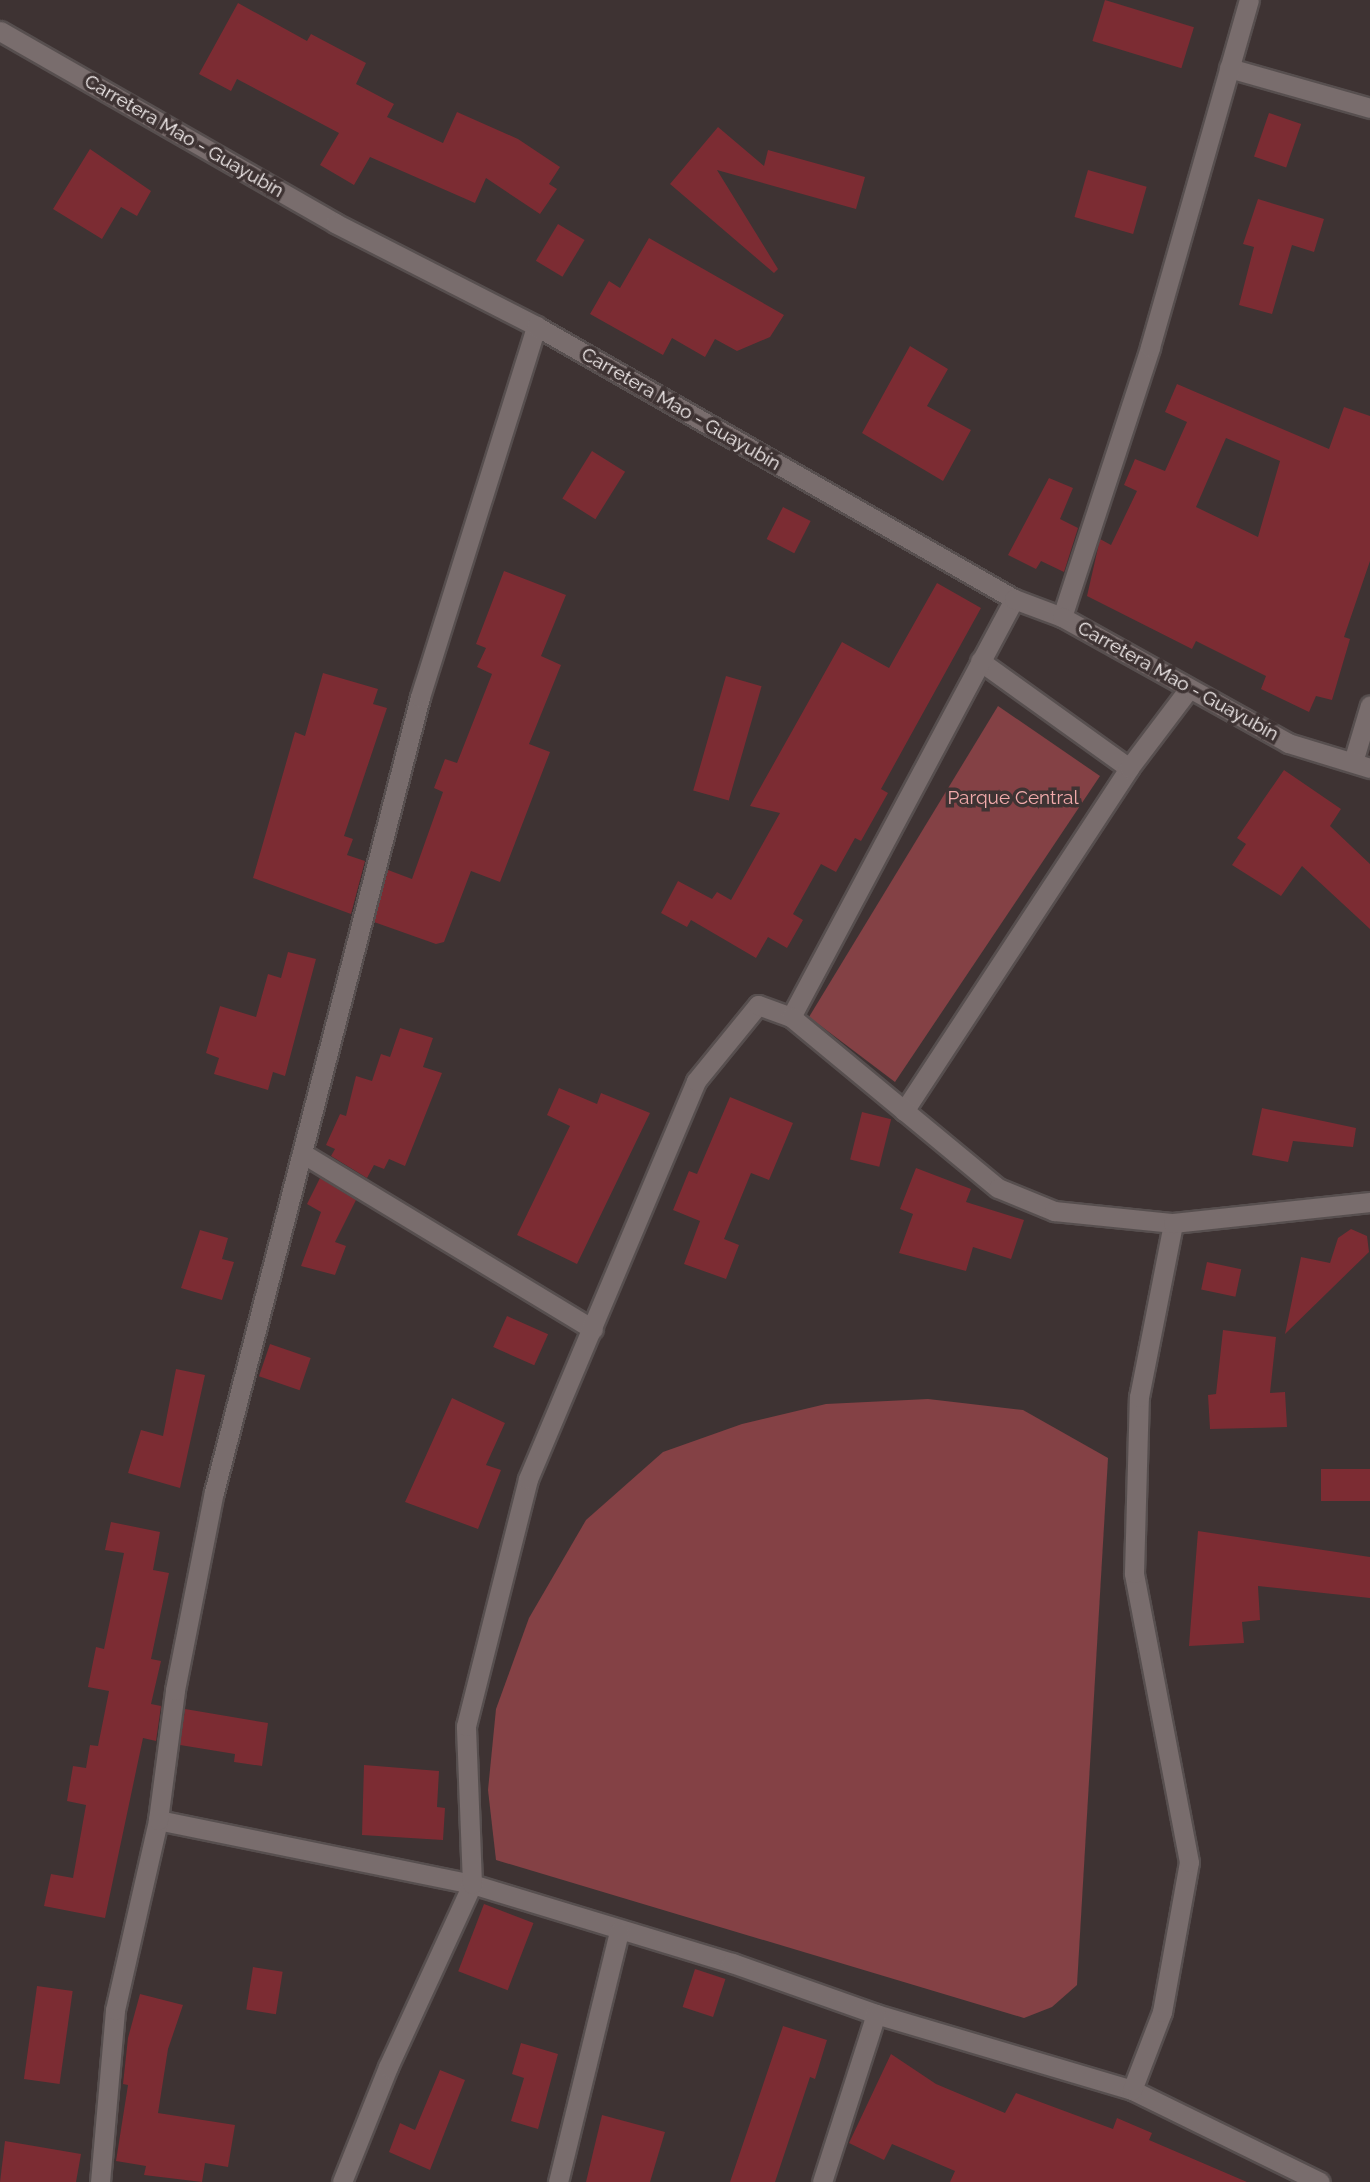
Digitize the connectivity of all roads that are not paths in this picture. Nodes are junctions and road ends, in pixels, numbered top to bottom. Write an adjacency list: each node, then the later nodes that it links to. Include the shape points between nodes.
1 (1249, 0): 3 (street)
2 (0, 31): 5 (street, Carretera Mao - Guayubín, via 335,223)
3 (1229, 68): 4 (street); 7 (street, via 1146,359)
4 (1370, 108)
5 (536, 326): 6 (street, Carretera Mao - Guayubín); 15 (street, via 420,697)
6 (1014, 599): 7 (street, Carretera Mao - Guayubín); 8 (street)
7 (1062, 617): 9 (street, Carretera Mao - Guayubín)
8 (980, 661): 12 (street); 13 (street)
9 (1188, 690): 11 (street, Carretera Mao - Guayubín, via 1288,743); 12 (street)
10 (1370, 705): 11 (street)
11 (1362, 765)
12 (1129, 768): 14 (street)
13 (790, 1017): 14 (street); 18 (street, via 758,1005 696,1080)
14 (904, 1111): 17 (street, via 998,1188 1054,1211)
15 (302, 1153): 18 (street); 19 (street, via 214,1492 175,1690)
16 (1370, 1202): 17 (street)
17 (1173, 1223): 23 (street, via 1139,1397 1134,1573 1189,1861 1162,2012)
18 (593, 1329): 20 (street, via 528,1479 475,1672 466,1726)
19 (158, 1820): 20 (street); 24 (street, via 115,2010)
20 (472, 1884): 21 (street); 25 (street, via 387,2067)
21 (619, 1931): 22 (street); 26 (street)
22 (876, 2014): 23 (street); 27 (street)
23 (1132, 2090): 28 (street)
24 (100, 2182)
25 (342, 2182)
26 (558, 2182)
27 (821, 2182)
28 (1320, 2182)

